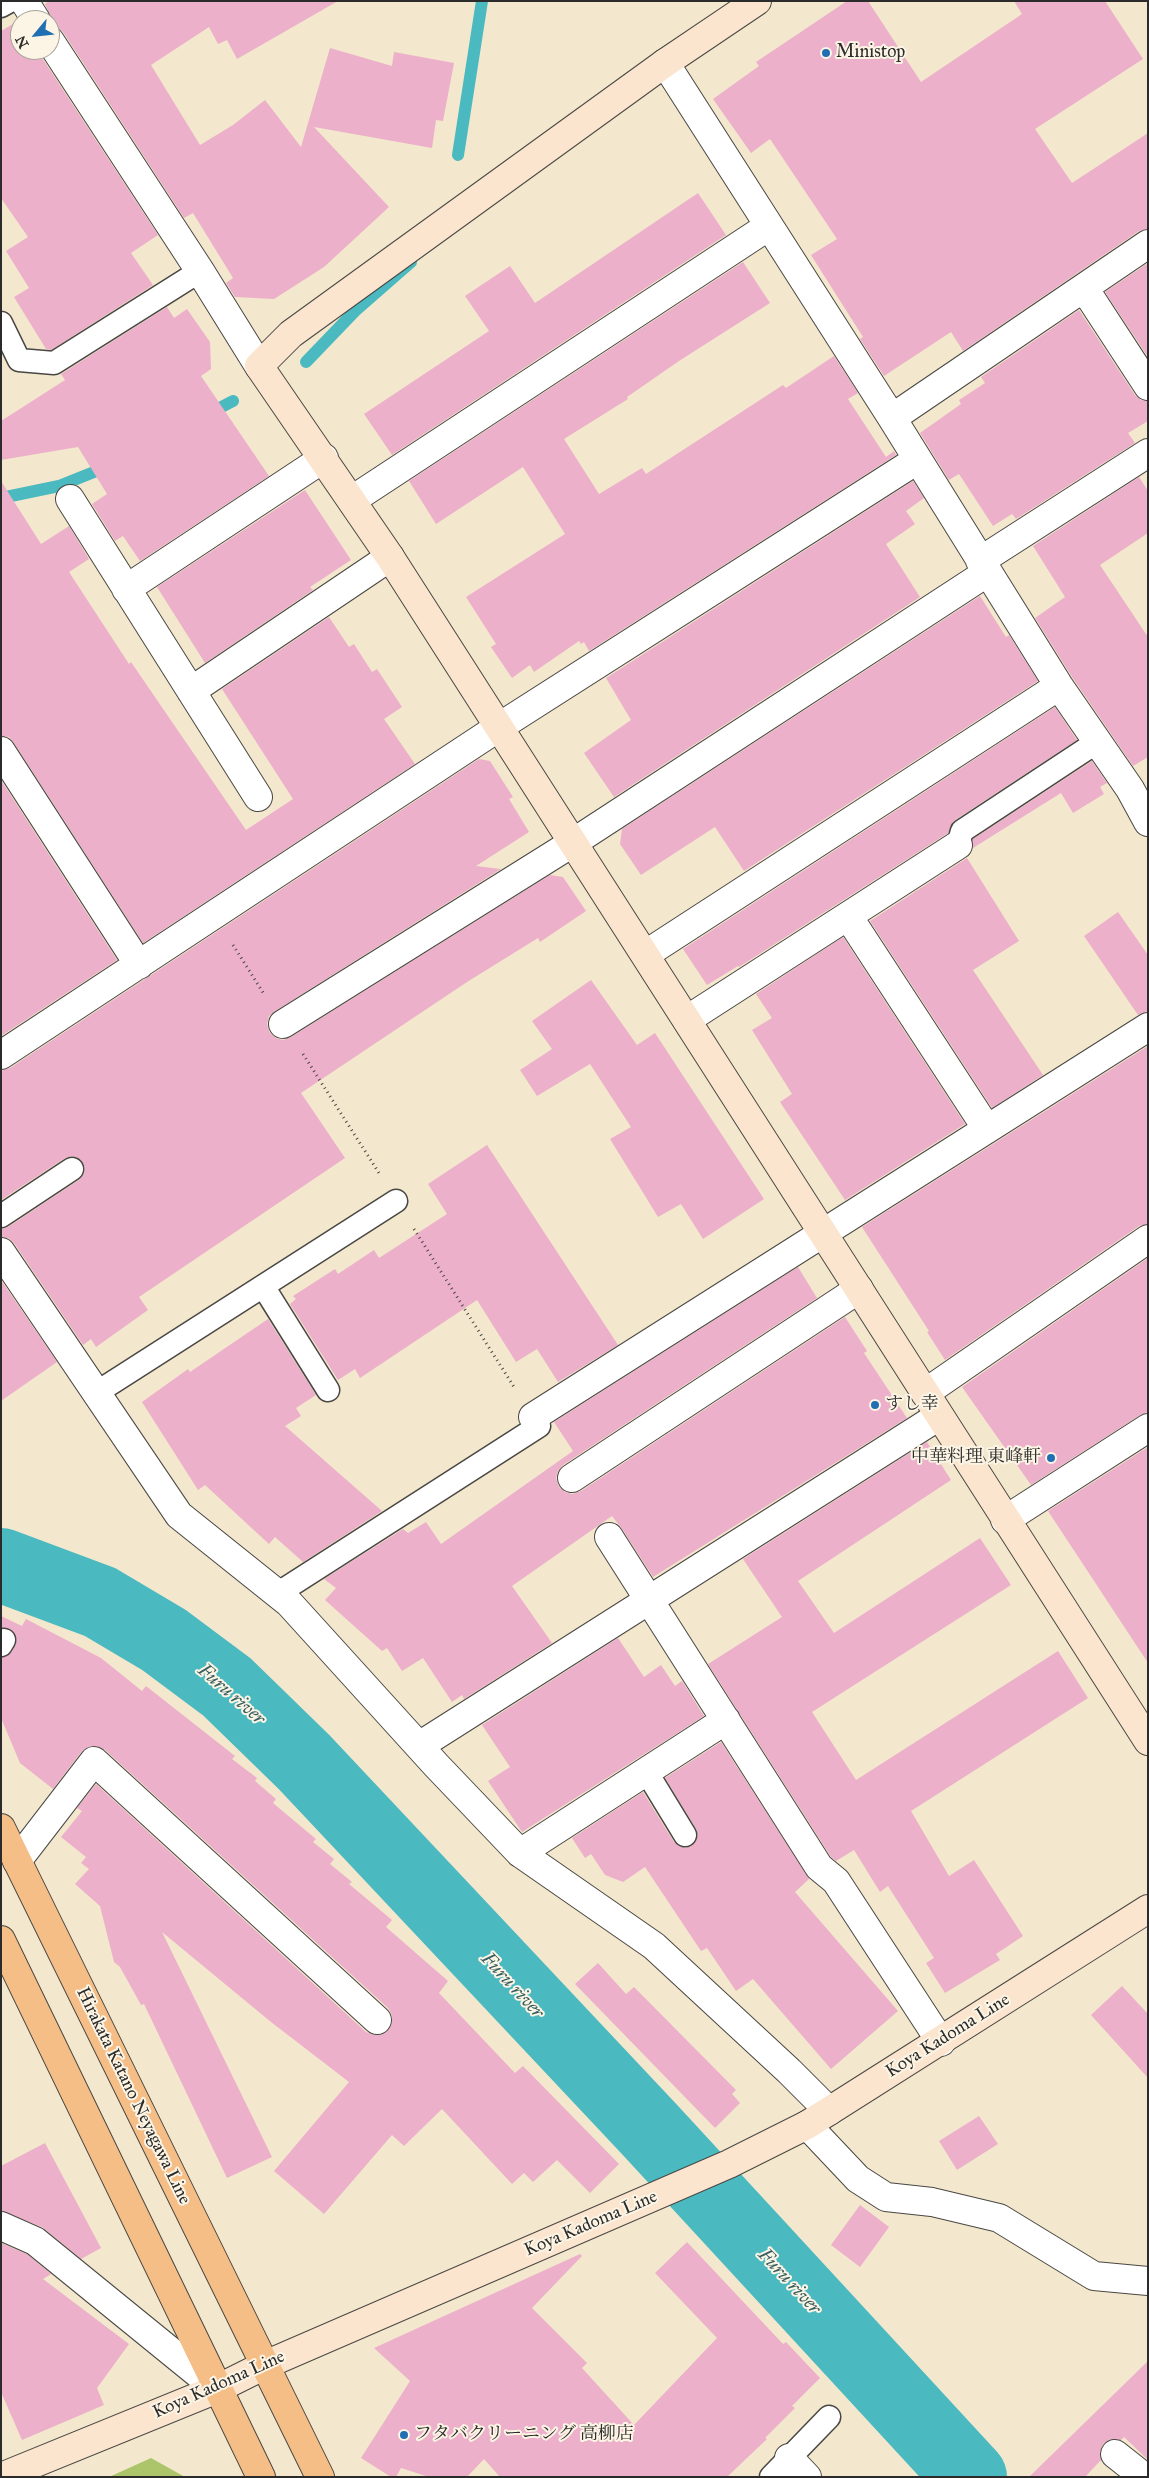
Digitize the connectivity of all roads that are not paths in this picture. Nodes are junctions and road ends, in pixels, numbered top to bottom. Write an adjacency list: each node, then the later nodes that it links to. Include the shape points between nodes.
1 (10, 1): 3 (lane)
2 (757, 1): 5 (street)
3 (1, 6)
4 (60, 56): 8 (street)
5 (665, 63): 6 (street); 11 (street, via 291,334)
6 (769, 226): 13 (street); 18 (street)
7 (1148, 244): 9 (street)
8 (200, 271): 10 (lane, via 54,363 19,360); 11 (street)
9 (1084, 288): 12 (street); 13 (street)
10 (1, 323)
11 (259, 366): 15 (street)
12 (1148, 386)
13 (892, 418): 16 (street)
14 (1148, 453): 20 (street)
15 (324, 458): 18 (street); 21 (street)
16 (918, 460): 20 (street); 24 (street)
17 (70, 499): 21 (street)
18 (352, 500): 19 (street)
19 (390, 557): 23 (street); 24 (street)
20 (984, 567): 22 (street); 30 (street)
21 (126, 589): 23 (street)
22 (1059, 686): 25 (street); 33 (street)
23 (191, 691): 28 (street)
24 (499, 727): 30 (street); 34 (street)
25 (1097, 742): 27 (street); 31 (lane, via 962,831)
26 (1, 751): 34 (street)
27 (1139, 786): 29 (street)
28 (258, 797)
29 (1148, 822)
30 (574, 842): 33 (street); 36 (street)
31 (958, 845): 32 (street)
32 (848, 916): 35 (street); 39 (street)
33 (646, 954): 35 (street)
34 (139, 965): 38 (street)
35 (688, 1019): 43 (street)
36 (284, 1024)
37 (1148, 1027): 39 (street)
38 (1, 1055)
39 (987, 1129): 43 (street)
40 (72, 1169): 42 (lane)
41 (396, 1201): 46 (lane)
42 (1, 1216)
43 (823, 1233): 47 (street); 51 (street)
44 (1148, 1239): 50 (street)
45 (1, 1252): 49 (street)
46 (263, 1286): 48 (lane); 49 (lane)
47 (859, 1289): 50 (street); 53 (street)
48 (328, 1390)
49 (96, 1393): 56 (street, via 179,1515)
50 (932, 1404): 54 (street); 57 (street)
51 (536, 1421): 56 (lane)
52 (1148, 1428): 54 (street)
53 (572, 1478)
54 (1005, 1520): 59 (street)
55 (609, 1537): 57 (street)
56 (277, 1594): 60 (street, via 289,1603)
57 (649, 1600): 58 (street); 60 (street)
58 (726, 1720): 61 (street); 69 (street, via 818,1867 836,1881)
59 (1148, 1741)
60 (419, 1746): 64 (street)
61 (646, 1771): 63 (lane); 64 (street)
62 (1, 1828): 65 (main road, Hirakata Katano Neyagawa Line)
63 (685, 1835)
64 (520, 1853): 70 (street, via 654,1946 789,2071)
65 (17, 1861): 68 (street, via 94,1761); 73 (main road, Hirakata Katano Neyagawa Line)
66 (1148, 1909): 69 (street, Koya Kadoma Line)
67 (1, 1940): 74 (main road)
68 (377, 2020)
69 (941, 2042): 70 (street, Koya Kadoma Line)
70 (818, 2118): 72 (street, via 858,2179 886,2197 932,2202 998,2218 1094,2276); 73 (street, Koya Kadoma Line, via 729,2164)
71 (1, 2226): 74 (street, via 35,2241)
72 (1148, 2281)
73 (265, 2365): 74 (street, Koya Kadoma Line); 80 (main road, Hirakata Katano Neyagawa Line)
74 (217, 2389): 78 (street, Koya Kadoma Line); 79 (main road)
75 (829, 2417): 77 (lane)
76 (1116, 2454): 82 (street)
77 (798, 2467): 81 (lane)
78 (4, 2476)
79 (261, 2477)
80 (320, 2477)
81 (771, 2477)
82 (1144, 2477)

